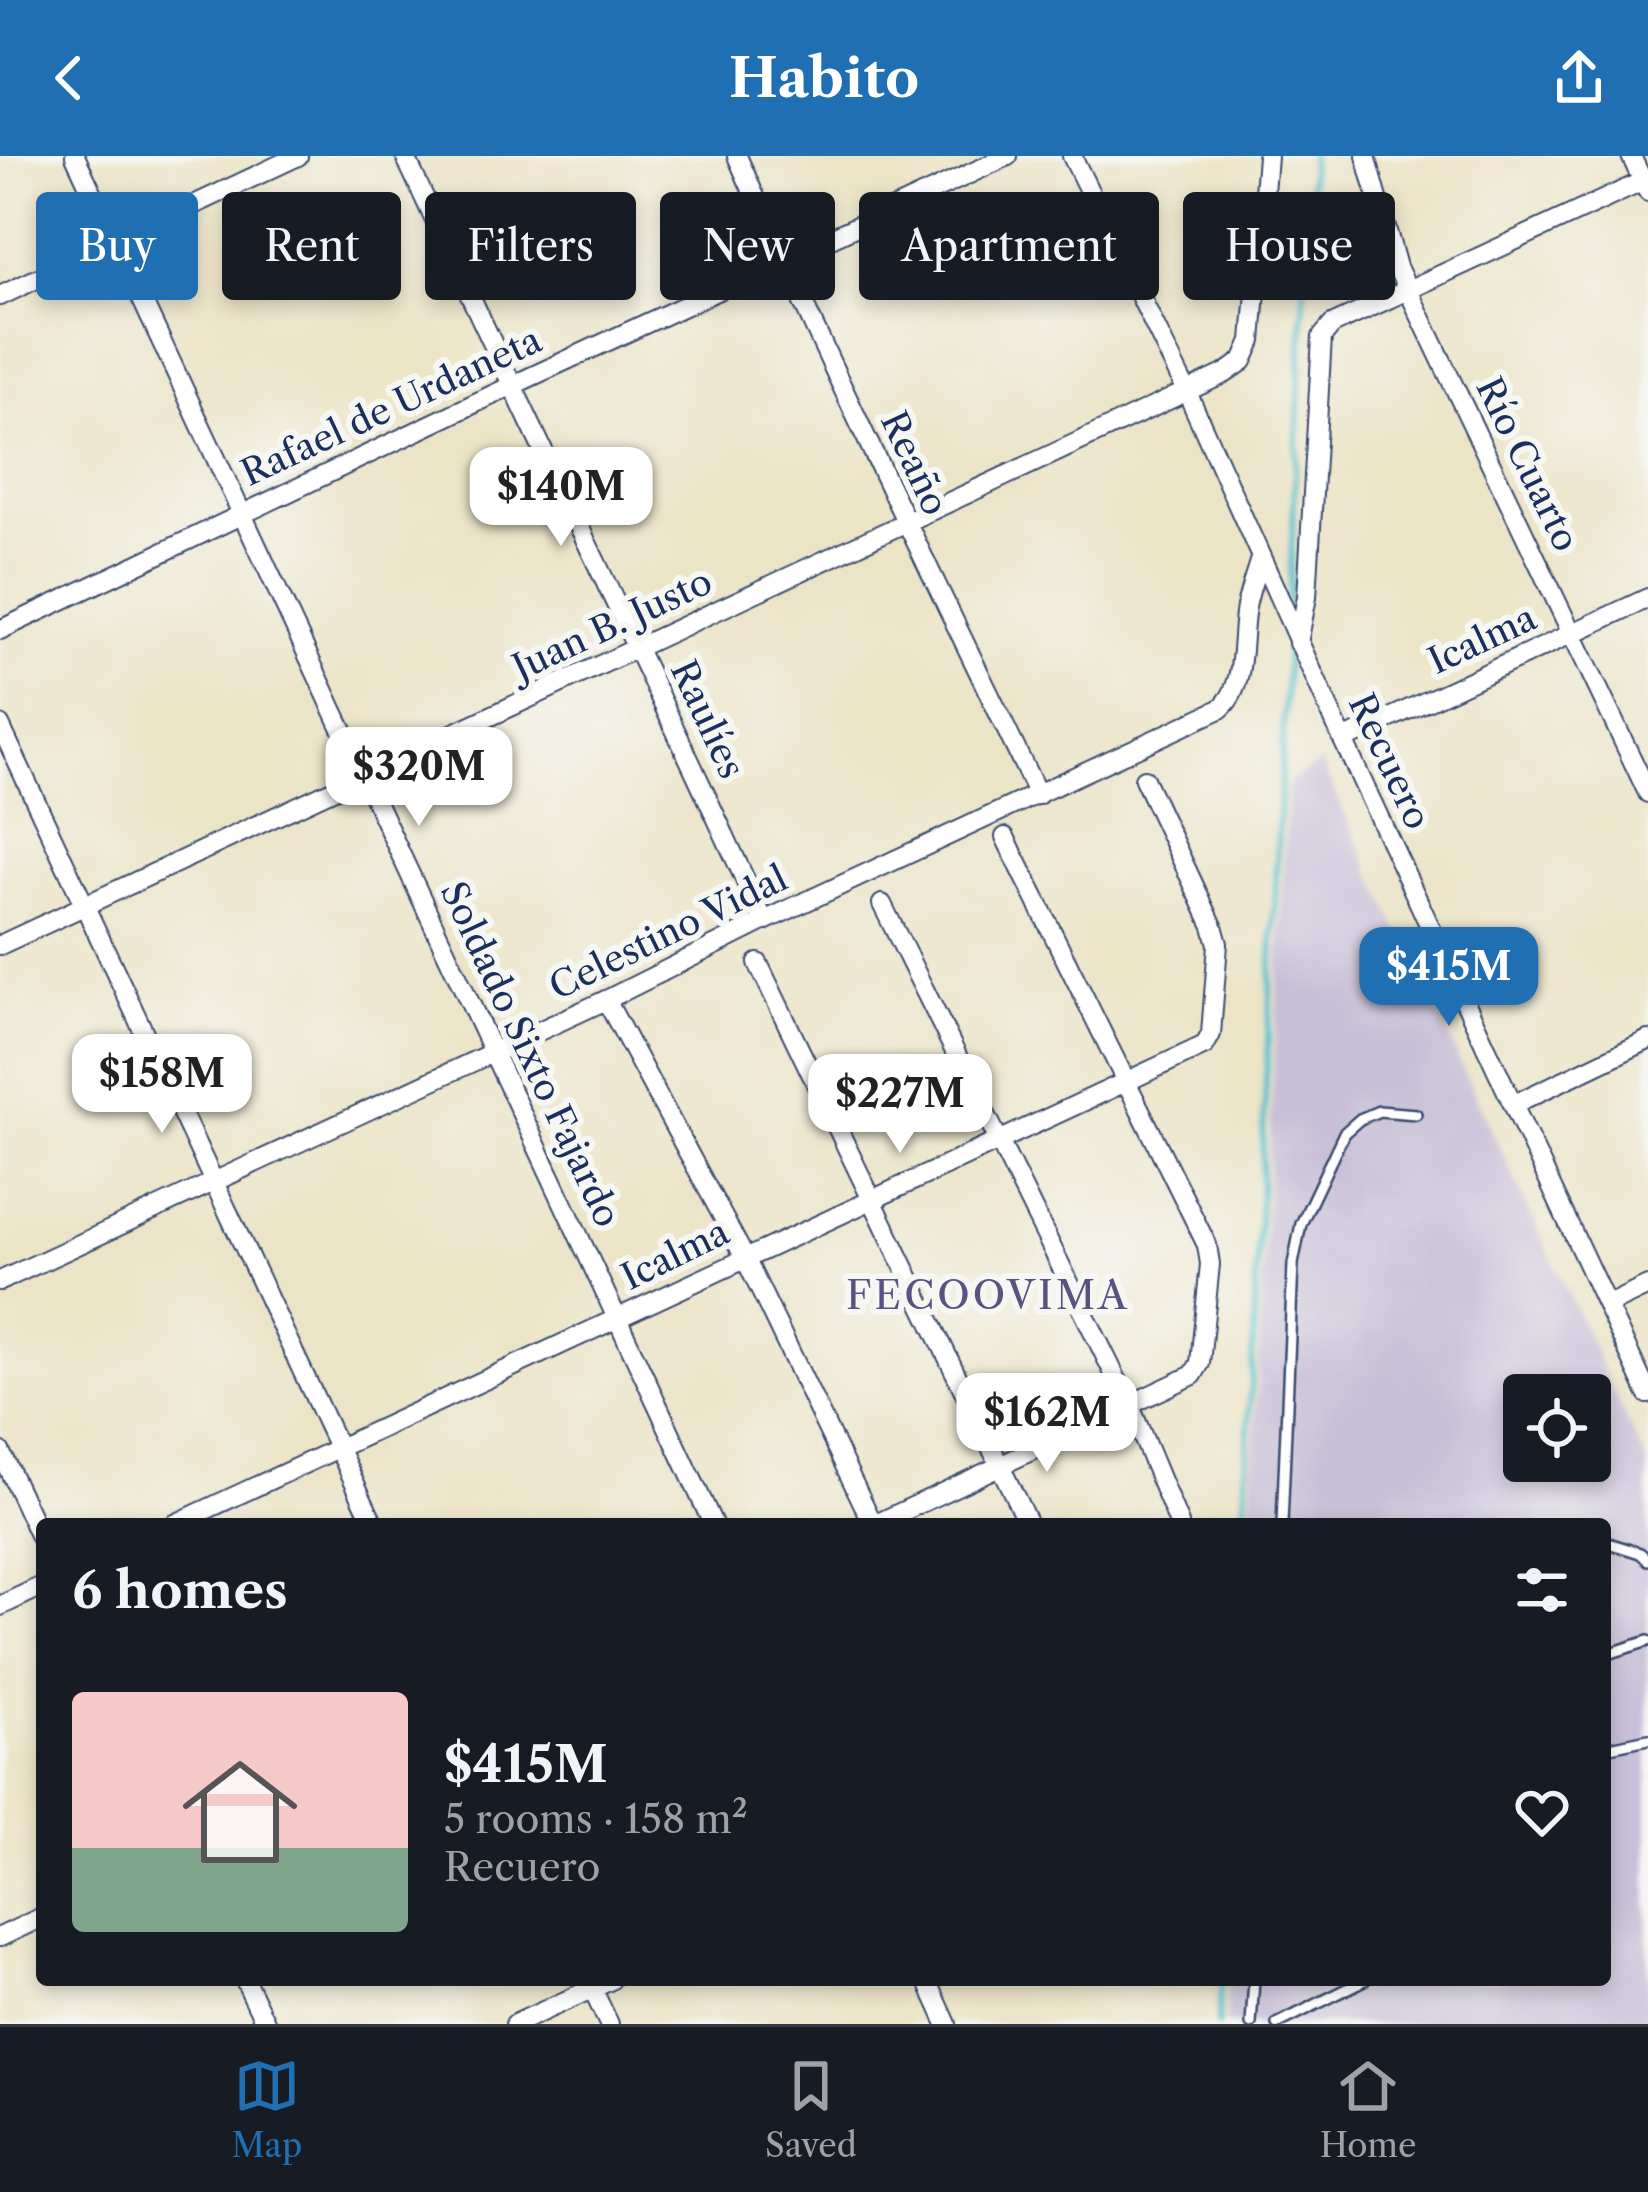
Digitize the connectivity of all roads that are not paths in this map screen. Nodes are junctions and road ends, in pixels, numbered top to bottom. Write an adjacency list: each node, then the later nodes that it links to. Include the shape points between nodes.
1 (75, 156): 11 (street, Soldado Sixto Fajardo)
2 (298, 156): 13 (street)
3 (405, 156): 21 (street, Raulíes)
4 (737, 156): 12 (street, Reaño)
5 (1008, 156): 14 (street, Rafael de Urdaneta)
6 (1072, 156): 22 (street, Recuero)
7 (1267, 156): 22 (street, Juan B. Justo, via 1252,341 1243,361)
8 (1366, 156): 16 (street, Río Cuarto)
9 (1631, 156): 10 (street)
10 (1646, 184): 16 (street)
11 (92, 192)
12 (753, 192)
13 (198, 203)
14 (835, 236)
15 (36, 279): 17 (street)
16 (1408, 291): 28 (street, Río Cuarto); 29 (street, via 1331,325 1322,337)
17 (0, 296)
18 (142, 300): 23 (street, Soldado Sixto Fajardo)
19 (697, 300): 21 (street, Rafael de Urdaneta)
20 (802, 300): 24 (street, Reaño)
21 (511, 386): 23 (street, Rafael de Urdaneta); 30 (street, Raulíes)
22 (1187, 392): 24 (street, Juan B. Justo); 25 (street, Recuero)
23 (240, 514): 27 (street, Rafael de Urdaneta); 33 (street, Soldado Sixto Fajardo)
24 (906, 521): 30 (street, Juan B. Justo); 36 (street, Reaño)
25 (1260, 560): 29 (street, Recuero); 36 (street, Celestino Vidal, via 1232,700)
26 (1648, 598): 28 (street, Icalma)
27 (0, 630)
28 (1573, 633): 32 (street, Icalma); 35 (street, Río Cuarto)
29 (1298, 643): 32 (street, Recuero)
30 (639, 648): 33 (street, Juan B. Justo); 40 (street, Raulíes)
31 (0, 724): 39 (street)
32 (1343, 740): 47 (street, Recuero)
33 (364, 776): 39 (street, Juan B. Justo); 45 (street, Soldado Sixto Fajardo)
34 (1144, 779): 46 (street, Icalma, via 1218,944 1204,1045)
35 (1648, 794)
36 (1038, 795): 40 (street, Celestino Vidal)
37 (1005, 837): 46 (street)
38 (882, 904): 49 (street)
39 (84, 906): 41 (street, Juan B. Justo); 50 (street)
40 (764, 921): 43 (street, Celestino Vidal)
41 (0, 945)
42 (758, 963): 51 (street)
43 (606, 1000): 45 (street, Celestino Vidal); 52 (street)
44 (1648, 1040): 47 (street)
45 (493, 1052): 50 (street, Celestino Vidal); 56 (street, Soldado Sixto Fajardo)
46 (1127, 1080): 49 (street, Icalma); 58 (street, via 1210,1264 1200,1364)
47 (1514, 1104): 55 (street, Recuero)
48 (1416, 1114): 69 (lane, via 1378,1111 1345,1133 1301,1224)
49 (999, 1140): 51 (street, Icalma); 58 (street)
50 (213, 1182): 53 (street, Celestino Vidal); 59 (street)
51 (874, 1199): 52 (street, Icalma); 61 (street)
52 (745, 1258): 56 (street, Icalma); 65 (street)
53 (0, 1281)
54 (1648, 1286): 55 (street)
55 (1607, 1305): 57 (street, Recuero)
56 (619, 1318): 59 (street, Icalma); 64 (street, Soldado Sixto Fajardo)
57 (1648, 1394)
58 (1130, 1406): 61 (street); 68 (street)
59 (337, 1448): 62 (street, Icalma); 63 (street)
60 (0, 1451): 70 (street)
61 (1002, 1466): 66 (street); 67 (street)
62 (188, 1518)
63 (371, 1518)
64 (710, 1518)
65 (872, 1518)
66 (888, 1518)
67 (1025, 1518)
68 (1177, 1518)
69 (1282, 1518)
70 (36, 1528)
71 (1611, 1544): 72 (lane)
72 (1648, 1560)
73 (36, 1589): 74 (street)
74 (0, 1606)
75 (1648, 1641): 76 (lane)
76 (1611, 1653)
77 (1648, 1739): 78 (lane)
78 (1611, 1747)
79 (36, 1920): 80 (street)
80 (0, 1937)
81 (248, 1986): 87 (street)
82 (586, 1986): 88 (street)
83 (591, 1986): 89 (street)
84 (930, 1986): 90 (street)
85 (1254, 1986): 91 (lane)
86 (1353, 1986): 92 (lane)
87 (266, 2024)
88 (515, 2024)
89 (609, 2024)
90 (947, 2024)
91 (1251, 2024)
92 (1277, 2024)

